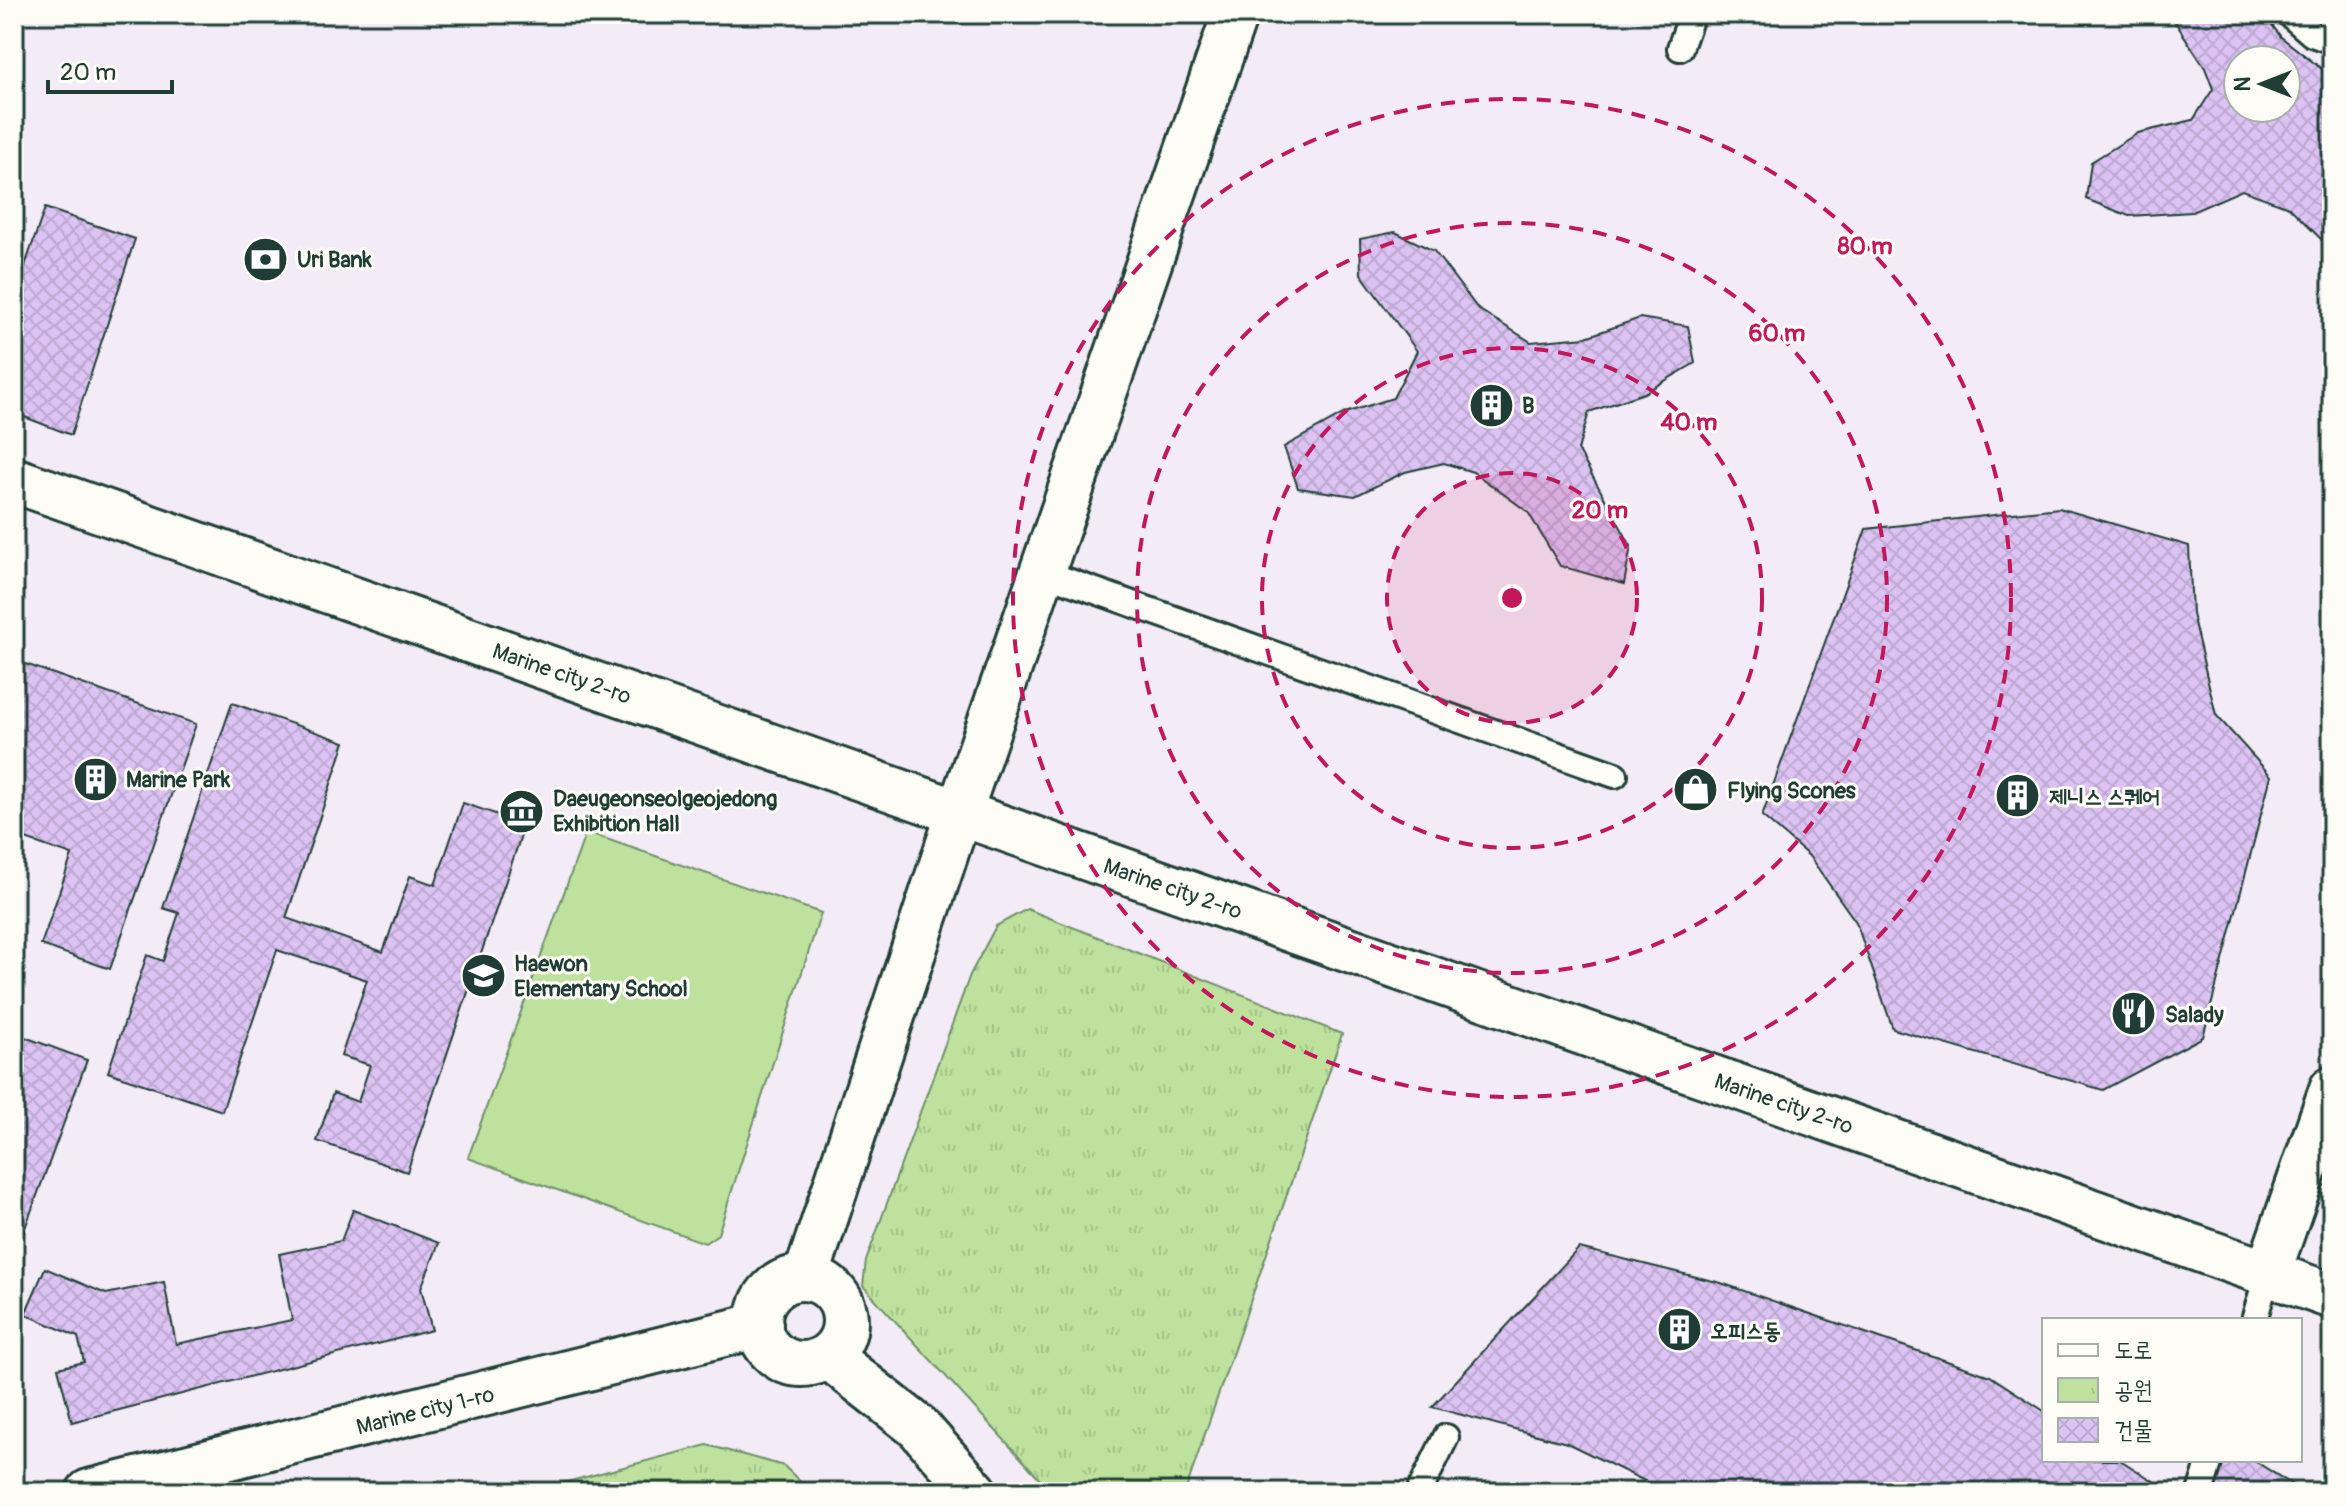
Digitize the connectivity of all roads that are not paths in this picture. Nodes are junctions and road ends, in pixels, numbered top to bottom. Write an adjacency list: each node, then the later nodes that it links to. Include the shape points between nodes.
1 (1235, 14): 7 (main road)
2 (1692, 14): 5 (lane)
3 (2289, 14): 4 (lane, via 2312,34)
4 (2332, 41)
5 (1680, 48)
6 (14, 480): 9 (main road, Marine city 2-ro)
7 (1042, 572): 8 (lane); 9 (main road)
8 (1615, 775)
9 (959, 813): 11 (main road, Marine city 2-ro); 12 (main road)
10 (2332, 1089): 11 (main road)
11 (2268, 1273): 13 (main road, Marine city 2-ro); 14 (lane)
12 (806, 1277): 15 (main road, via 773,1288 764,1301); 16 (main road, via 836,1293 844,1309 840,1343)
13 (2332, 1296)
14 (2255, 1318)
15 (760, 1325): 16 (main road, via 768,1347 780,1358 812,1363); 19 (main road, Marine city 1-ro)
16 (828, 1356): 20 (main road, via 918,1427)
17 (1446, 1437): 21 (lane)
18 (2209, 1462): 22 (lane)
19 (98, 1491)
20 (975, 1492)
21 (1419, 1492)
22 (2200, 1492)

